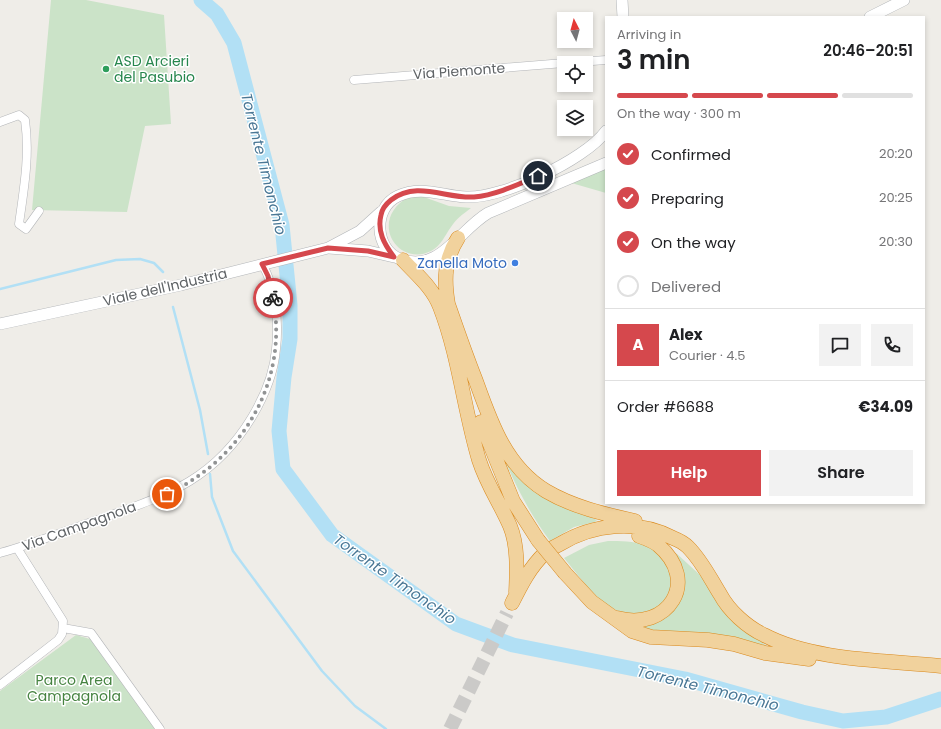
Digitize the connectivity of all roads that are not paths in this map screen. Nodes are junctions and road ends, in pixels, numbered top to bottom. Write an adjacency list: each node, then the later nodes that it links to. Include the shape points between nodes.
1 (622, 0): 3 (main road)
2 (904, 0): 4 (main road)
3 (623, 16)
4 (872, 16)
5 (605, 60): 6 (street, Via Piemonte)
6 (593, 61)
7 (557, 64): 8 (street, Via Piemonte)
8 (354, 80)
9 (0, 122): 12 (street, via 19,115 25,120 27,171 19,224 26,229)
10 (605, 133): 13 (main road, Viale dell'Industria, via 589,149 568,162 511,187 474,197 422,190 410,192 395,197)
11 (605, 163): 14 (main road, Viale dell'Industria, via 493,210 470,225)
12 (40, 210)
13 (381, 212): 15 (main road, Viale dell'Industria, via 360,231); 16 (main road, via 380,233 387,248)
14 (458, 238): 16 (main road, Viale dell'Industria, via 445,251 428,261 413,262); 18 (highway, via 450,252 446,269)
15 (328, 248): 16 (main road, Viale dell'Industria, via 368,251); 17 (main road, Viale dell'Industria)
16 (399, 258): 18 (highway, via 430,288)
17 (265, 263): 19 (main road, Viale dell'Industria, via 185,284); 22 (street, Via Campagnola, via 277,329 275,360 259,405 230,447 208,470 174,491)
18 (444, 306): 21 (highway, via 496,434 523,473 545,490 571,504 651,524 674,535); 25 (highway, via 479,460 492,493 510,527 515,550); 26 (highway, bridge, via 482,427 513,501 538,540 565,573)
19 (0, 324)
20 (639, 536): 24 (highway, via 662,540 674,546); 25 (highway, via 600,536 577,542 542,567); 26 (highway, via 657,544 675,565 679,578 676,596 656,617 632,621)
21 (686, 545): 24 (highway); 25 (highway, via 656,531 636,527 597,528 582,532 545,553 525,577)
22 (17, 548): 23 (street, Via Campagnola); 27 (street, via 63,621)
23 (0, 553)
24 (711, 578): 28 (highway, via 721,596 746,624 782,644 826,655)
25 (511, 604)
26 (609, 616): 28 (highway, via 632,631 651,637 708,640 800,659 876,665)
27 (63, 628): 30 (street, via 58,640); 31 (street, via 91,633)
28 (915, 663): 29 (highway)
29 (941, 666)
30 (0, 685)
31 (160, 729)

